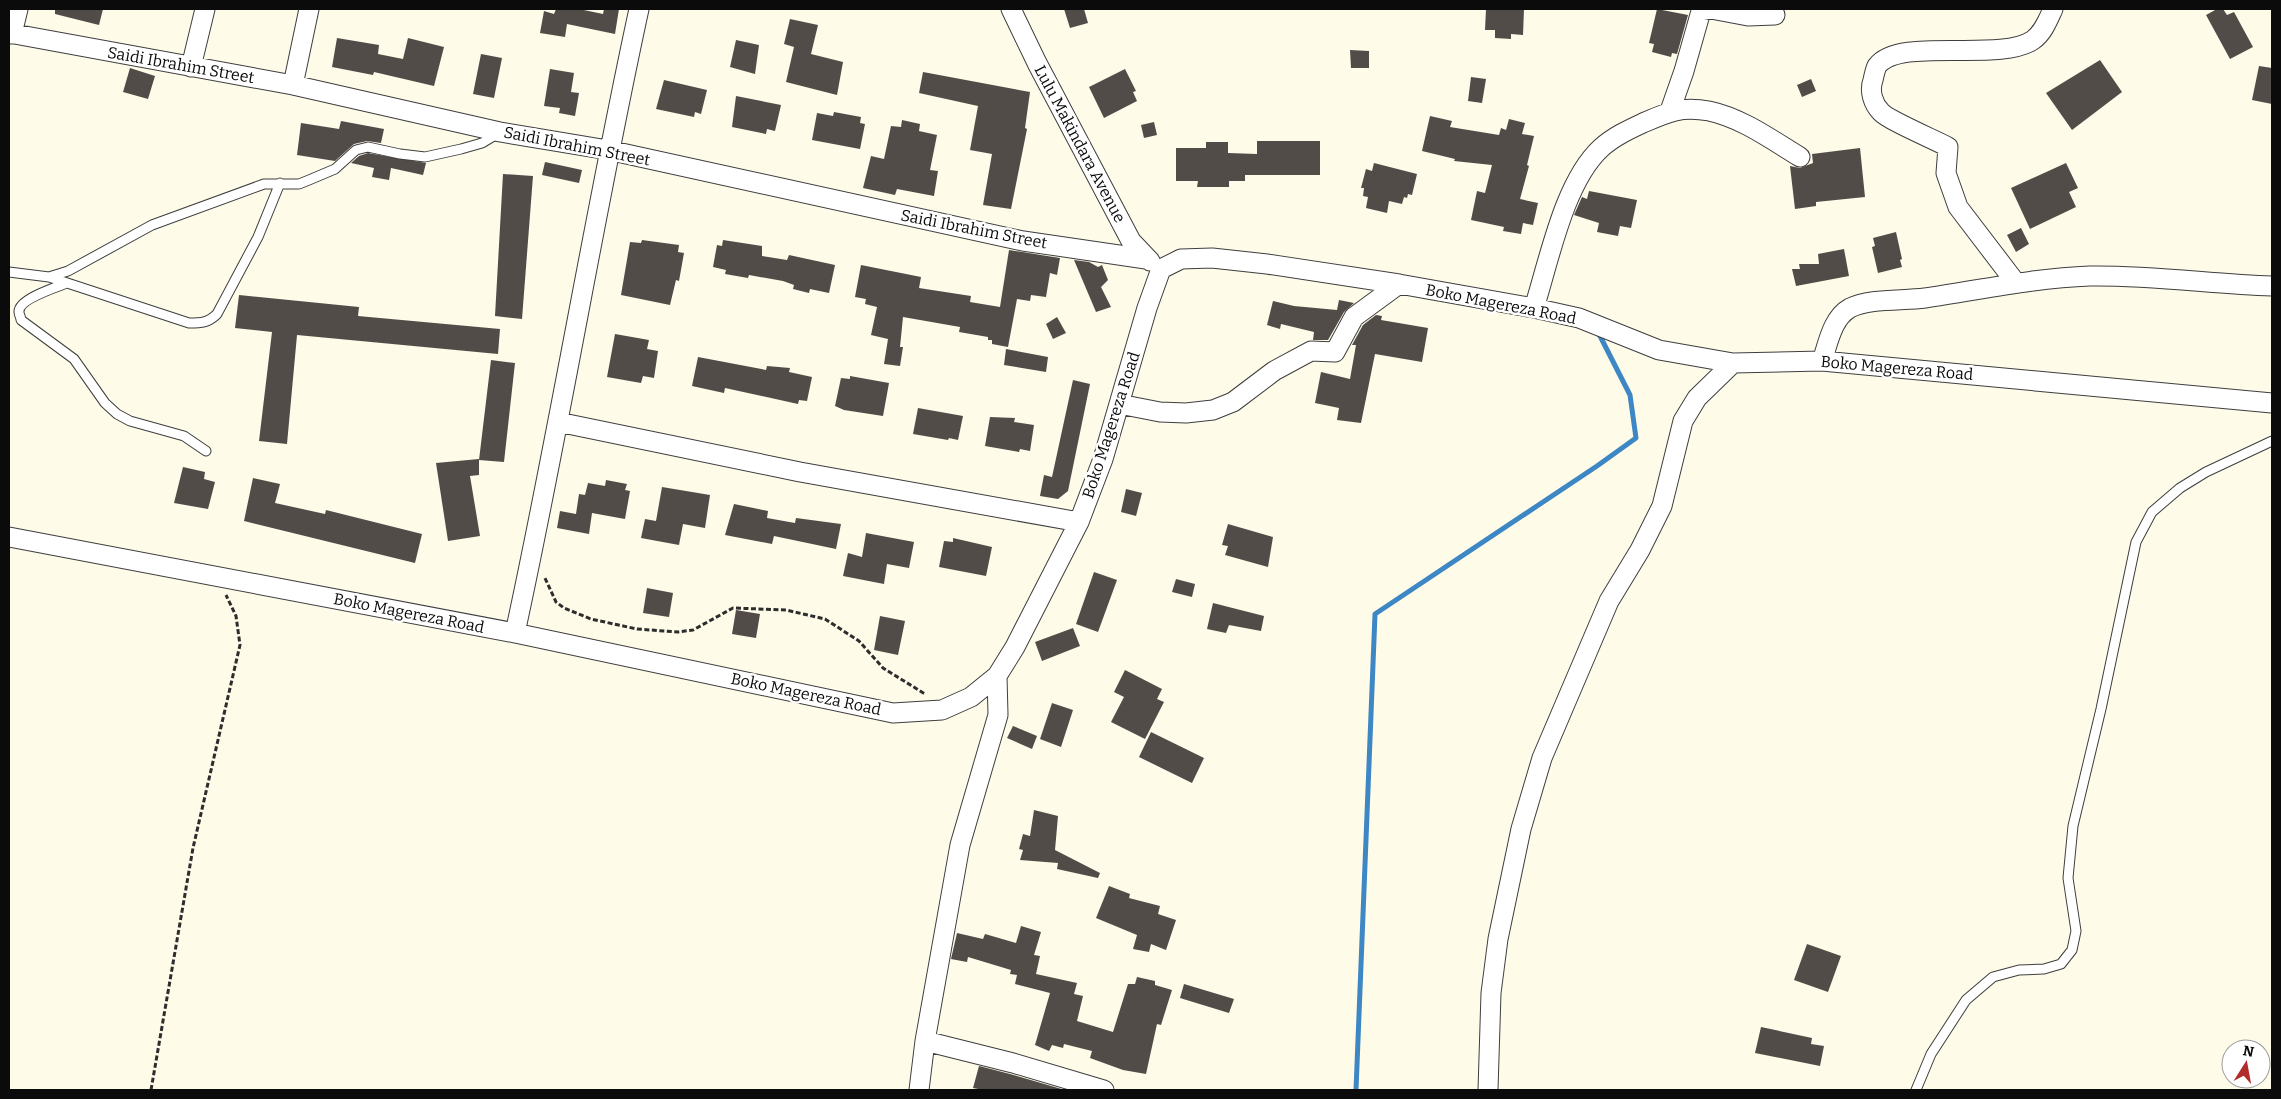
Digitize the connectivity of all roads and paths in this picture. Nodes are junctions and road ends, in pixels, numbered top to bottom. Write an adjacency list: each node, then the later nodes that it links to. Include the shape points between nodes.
1 (18, 9): 8 (street)
2 (205, 9): 9 (street)
3 (309, 9): 10 (street)
4 (638, 9): 13 (street)
5 (1011, 9): 16 (street, Lulu Makindara Avenue, via 1131,242)
6 (2053, 9): 20 (street, via 2046,26 2032,40 2007,49 1916,51 1893,56 1878,66 1872,84 1872,98 1882,113 1948,147 1946,173 1958,207)
7 (1775, 15): 11 (street, via 1759,17 1711,9 1701,11)
8 (11, 33): 9 (street, Saidi Ibrahim Street)
9 (191, 67): 10 (street, Saidi Ibrahim Street)
10 (292, 86): 12 (street, Saidi Ibrahim Street)
11 (1670, 111): 14 (street, via 1688,108 1711,112 1749,127); 23 (street, via 1622,133 1601,147 1588,162 1565,210)
12 (500, 132): 13 (street, Saidi Ibrahim Street); 15 (lane, via 475,145 424,156 368,147 356,150 335,169 309,180 299,184)
13 (608, 150): 16 (street, Saidi Ibrahim Street, via 1023,241); 28 (street)
14 (1800, 157)
15 (280, 184): 18 (lane, via 264,184 152,225); 19 (lane, via 258,237 217,314 210,321 188,322)
16 (1154, 264): 21 (street, Boko Magereza Road, via 1212,258); 27 (street, Boko Magereza Road, via 1147,308)
17 (9, 272): 18 (lane)
18 (49, 277): 19 (lane)
19 (67, 283): 30 (lane, via 35,296 21,306 21,320 74,359 105,403 117,414 130,421 184,436)
20 (2016, 283): 22 (street, via 2110,277); 24 (street, via 1850,308 1839,318)
21 (1398, 284): 23 (street, Boko Magereza Road); 27 (street, via 1354,317 1335,352 1310,351 1274,371 1233,402 1213,410 1186,413)
22 (2272, 286)
23 (1534, 308): 25 (street, Boko Magereza Road, via 1579,318 1658,350)
24 (1822, 361): 25 (street, Boko Magereza Road); 26 (street, Boko Magereza Road)
25 (1733, 363): 42 (street, via 1697,398 1683,421 1662,506 1609,601 1542,758 1521,829 1498,938 1491,993)
26 (2272, 403)
27 (1118, 404): 31 (street, Boko Magereza Road, via 1103,459)
28 (558, 422): 31 (street, via 800,472); 33 (street)
29 (2272, 441): 43 (lane, via 2206,472 2152,512 2136,542 2073,826 2068,878 2076,931 2072,950 2061,964 1993,977 1966,1000 1931,1054)
30 (206, 451)
31 (1079, 522): 36 (street, Boko Magereza Road)
32 (9, 537): 34 (street, Boko Magereza Road)
33 (528, 573): 35 (street); 37 (path, via 544,576 556,602 564,608 590,619 637,629 693,630 733,608 786,610 825,619 859,641 883,668 918,688)
34 (217, 577): 35 (street, Boko Magereza Road); 39 (path, via 236,616 240,645 193,848)
35 (515, 633): 37 (street, Boko Magereza Road, via 893,713)
36 (997, 676): 37 (street, Boko Magereza Road, via 971,697); 38 (street, via 998,715 960,845)
37 (942, 710)
38 (926, 1041): 40 (street); 41 (street)
39 (150, 1090)
40 (919, 1090)
41 (1104, 1090)
42 (1488, 1090)
43 (1916, 1090)

